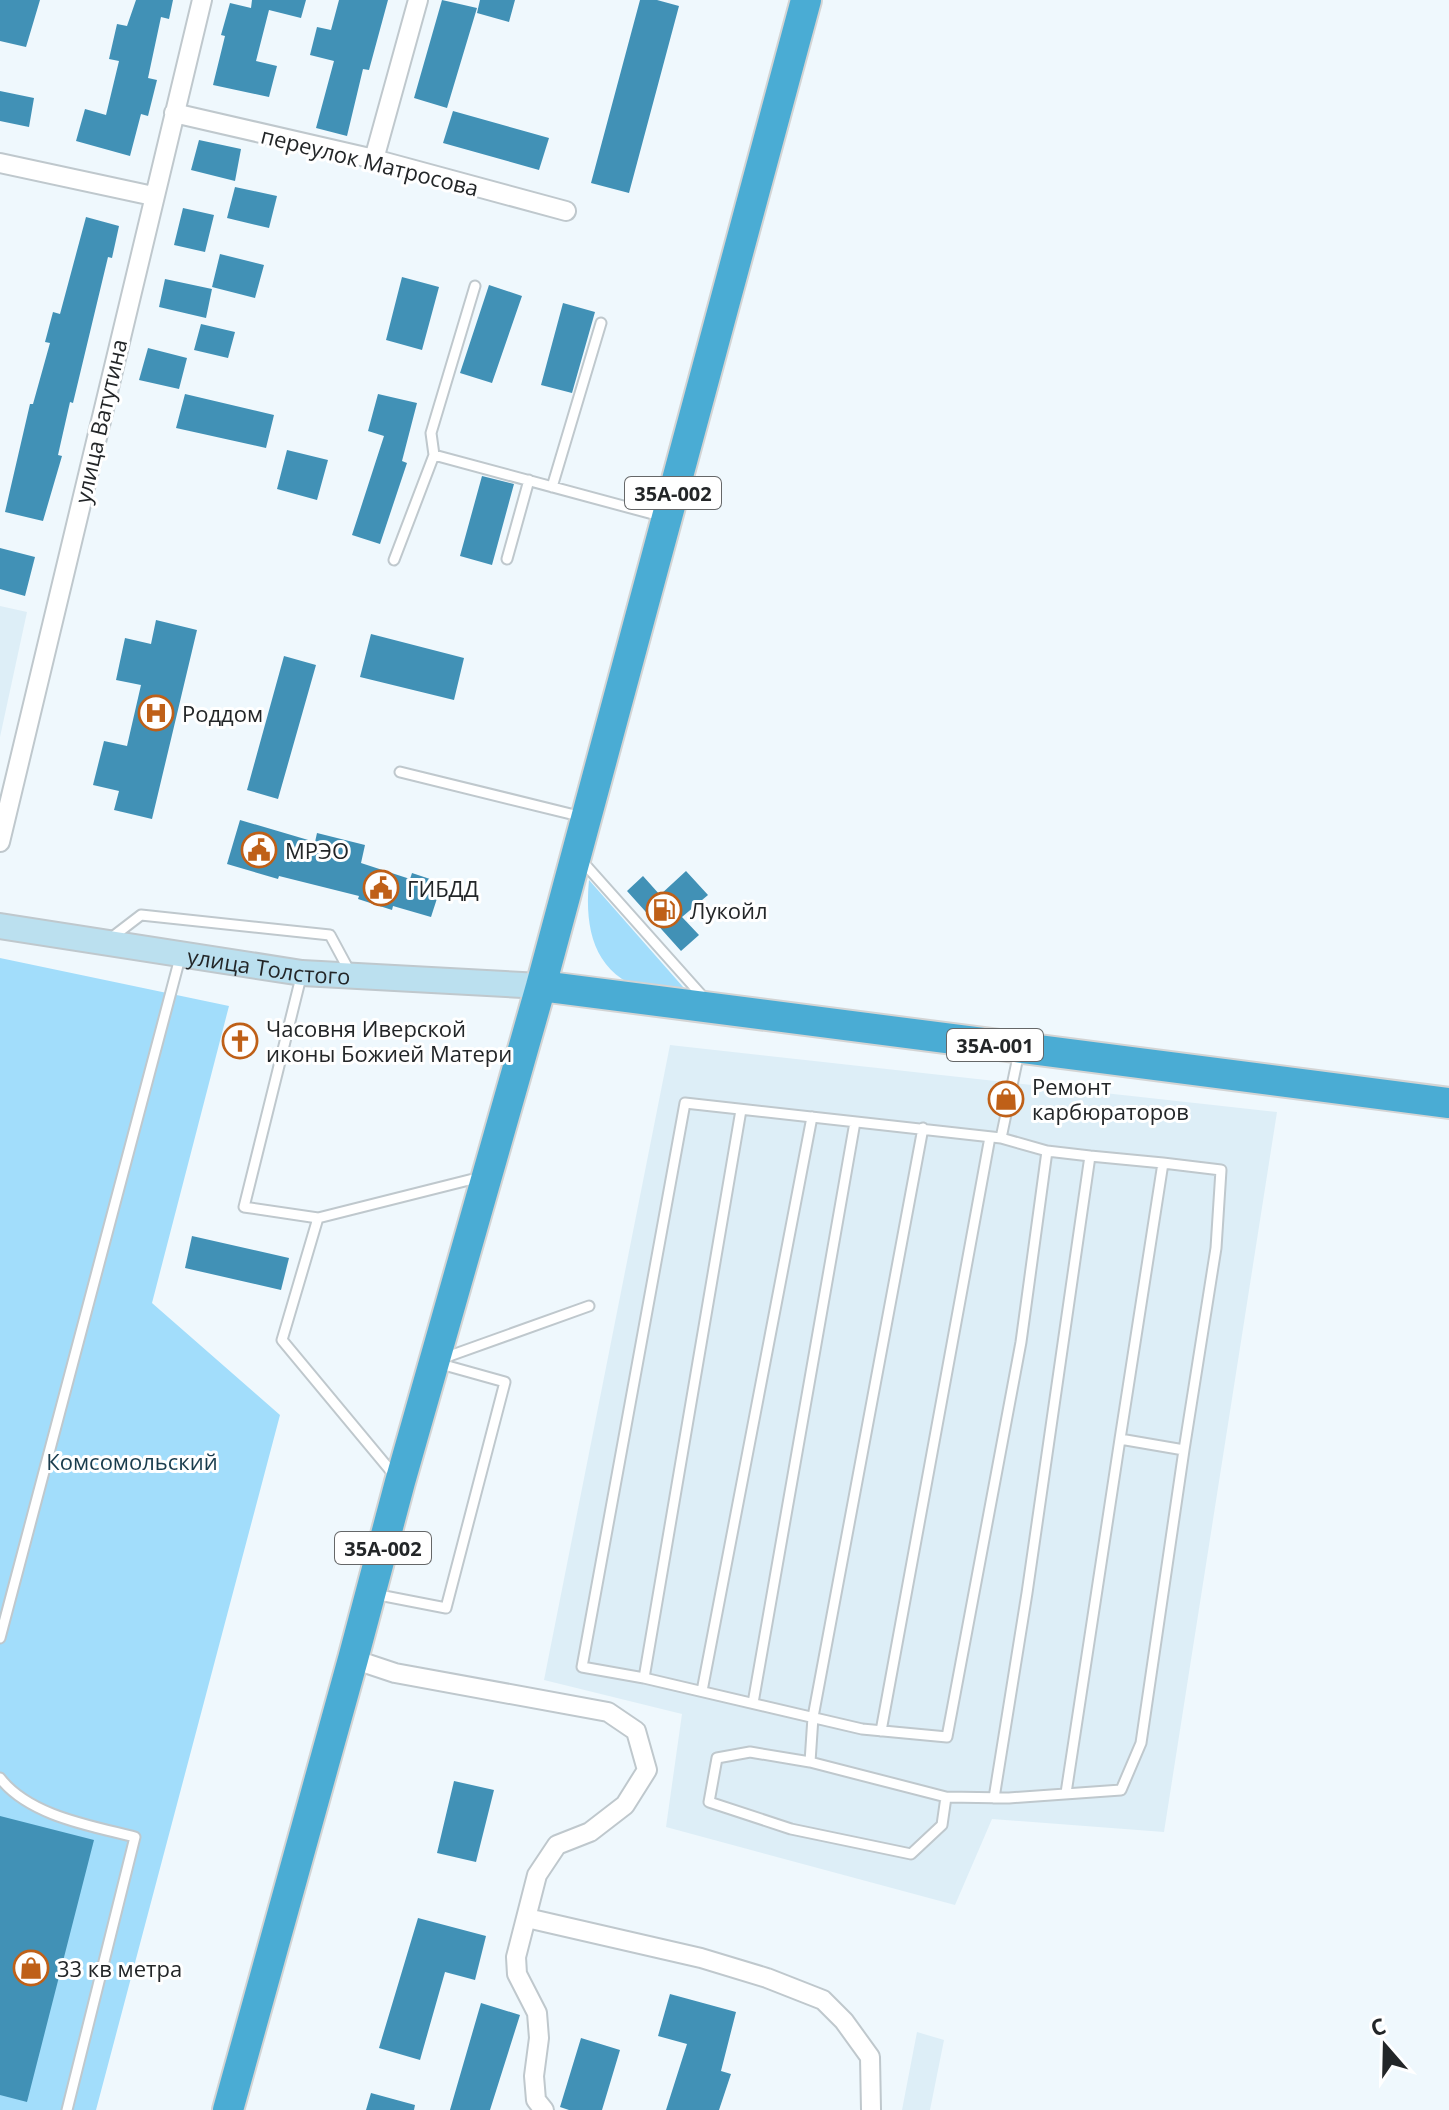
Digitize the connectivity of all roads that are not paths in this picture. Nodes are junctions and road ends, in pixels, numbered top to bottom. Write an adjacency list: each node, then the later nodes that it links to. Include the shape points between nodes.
1 (202, 0): 4 (street, улица Ватутина)
2 (418, 0): 5 (street)
3 (806, 0): 14 (highway, 35А-002)
4 (174, 113): 5 (street, переулок Матросова); 7 (street, улица Ватутина)
5 (374, 159): 8 (street, переулок Матросова)
6 (0, 163): 7 (street)
7 (153, 196): 19 (street, улица Ватутина)
8 (566, 211)
9 (475, 286): 11 (lane, via 431,433)
10 (601, 323): 13 (lane)
11 (434, 455): 12 (lane); 16 (lane)
12 (529, 480): 13 (lane); 15 (lane)
13 (552, 487): 14 (lane)
14 (667, 518): 18 (highway, 35А-002)
15 (507, 559)
16 (394, 560)
17 (400, 772): 18 (lane)
18 (586, 818): 20 (highway, 35А-002)
19 (0, 842)
20 (576, 855): 26 (highway, 35А-002); 27 (lane)
21 (0, 926): 22 (main road, улица Толстого)
22 (105, 942): 23 (main road, улица Толстого); 25 (lane, via 141,915 330,935)
23 (181, 954): 24 (main road, улица Толстого); 47 (lane)
24 (302, 973): 25 (main road, улица Толстого); 40 (lane, via 244,1207)
25 (352, 976): 26 (main road, улица Толстого)
26 (541, 986): 27 (highway, 35А-001); 39 (highway, 35А-002)
27 (713, 1008): 28 (highway, 35А-001)
28 (1020, 1049): 29 (highway, 35А-001); 35 (lane)
29 (1449, 1103)
30 (741, 1110): 31 (lane); 49 (lane); 49 (lane, via 685,1103 582,1667)
31 (812, 1117): 32 (lane); 50 (lane)
32 (855, 1122): 33 (lane); 51 (lane)
33 (923, 1128): 34 (lane); 52 (lane)
34 (990, 1137): 35 (lane); 53 (lane)
35 (1001, 1138): 36 (lane)
36 (1047, 1151): 37 (lane); 53 (lane, via 1021,1342 947,1737)
37 (1090, 1156): 38 (lane); 58 (lane)
38 (1163, 1163): 43 (lane); 44 (lane, via 1221,1170 1216,1248)
39 (488, 1175): 40 (lane); 42 (highway, 35А-002)
40 (318, 1218): 45 (lane, via 282,1340)
41 (589, 1306): 42 (lane)
42 (434, 1362): 45 (highway, 35А-002); 46 (lane, via 505,1382 446,1608)
43 (1120, 1439): 44 (lane); 56 (lane)
44 (1184, 1450): 56 (lane, via 1141,1743 1121,1790)
45 (400, 1482): 46 (highway, 35А-002)
46 (371, 1593): 48 (highway, 35А-002)
47 (0, 1638)
48 (353, 1659): 59 (street, via 395,1673 608,1712 636,1731 647,1770 625,1805 590,1832 557,1845 537,1875); 61 (highway, 35А-002)
49 (644, 1678): 50 (lane)
50 (702, 1691): 51 (lane)
51 (753, 1703): 52 (lane)
52 (813, 1717): 53 (lane); 54 (lane)
53 (881, 1731)
54 (810, 1762): 57 (lane); 57 (lane, via 750,1752 717,1758 709,1802 791,1829 911,1854 942,1825)
55 (0, 1778): 60 (lane, via 57,1817 135,1837)
56 (1066, 1793): 58 (lane)
57 (946, 1797): 58 (lane)
58 (994, 1798)
59 (527, 1918): 62 (street, via 517,1974 537,2013 534,2076 536,2100); 63 (street, via 701,1958 823,2000 870,2057)
60 (67, 2110)
61 (228, 2110)
62 (544, 2110)
63 (871, 2110)

